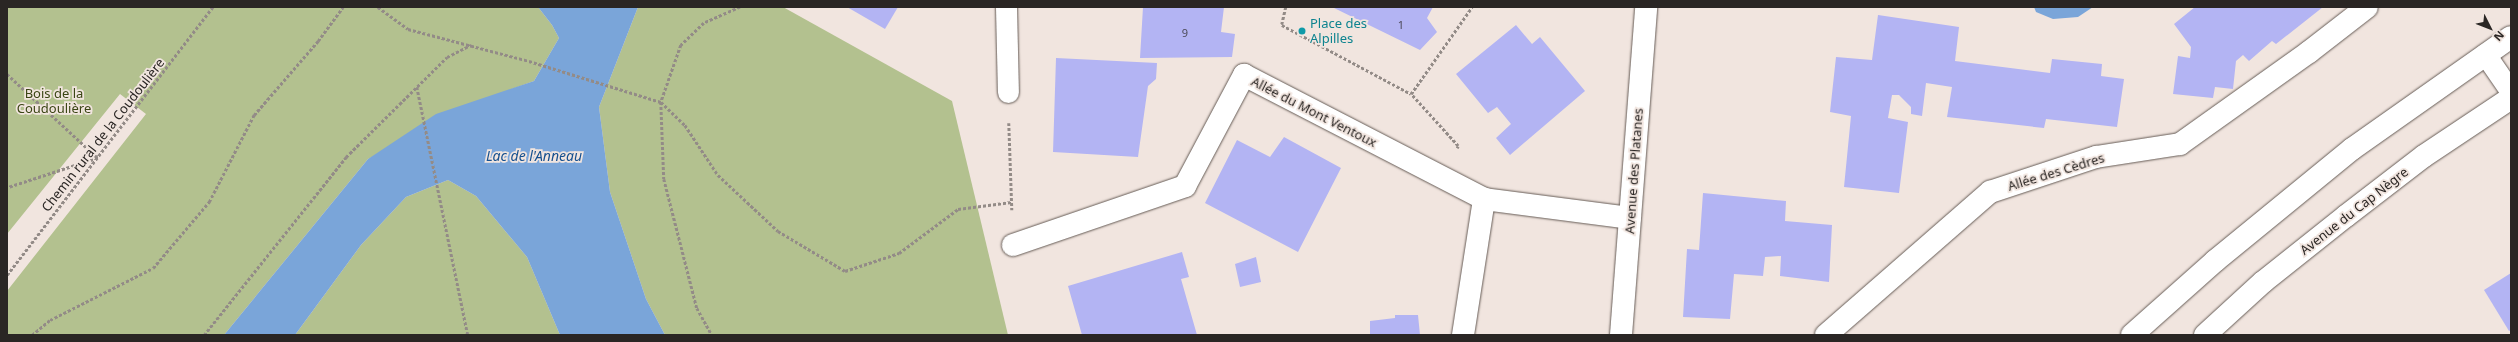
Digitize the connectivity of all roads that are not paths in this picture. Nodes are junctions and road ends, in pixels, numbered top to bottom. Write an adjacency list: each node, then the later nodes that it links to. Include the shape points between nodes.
1 (1006, 7): 6 (lane)
2 (1646, 7): 10 (street, Avenue des Platanes)
3 (2367, 7): 14 (street, Allée des Cèdres, via 2309,52 2180,144 2096,157 1990,192)
4 (2511, 37): 5 (street)
5 (2485, 54): 7 (lane); 15 (street, via 2352,149 2215,261)
6 (1008, 92)
7 (2511, 92)
8 (2511, 98): 16 (street, Avenue du Cap Nègre, via 2424,156 2346,216 2263,282)
9 (1484, 199): 10 (street, Allée du Mont Ventoux); 11 (street, Allée du Mont Ventoux, via 1244,75 1185,186); 12 (street)
10 (1630, 218): 13 (street, Avenue des Platanes)
11 (1013, 245)
12 (1463, 335)
13 (1620, 335)
14 (1826, 335)
15 (2132, 335)
16 (2205, 335)

